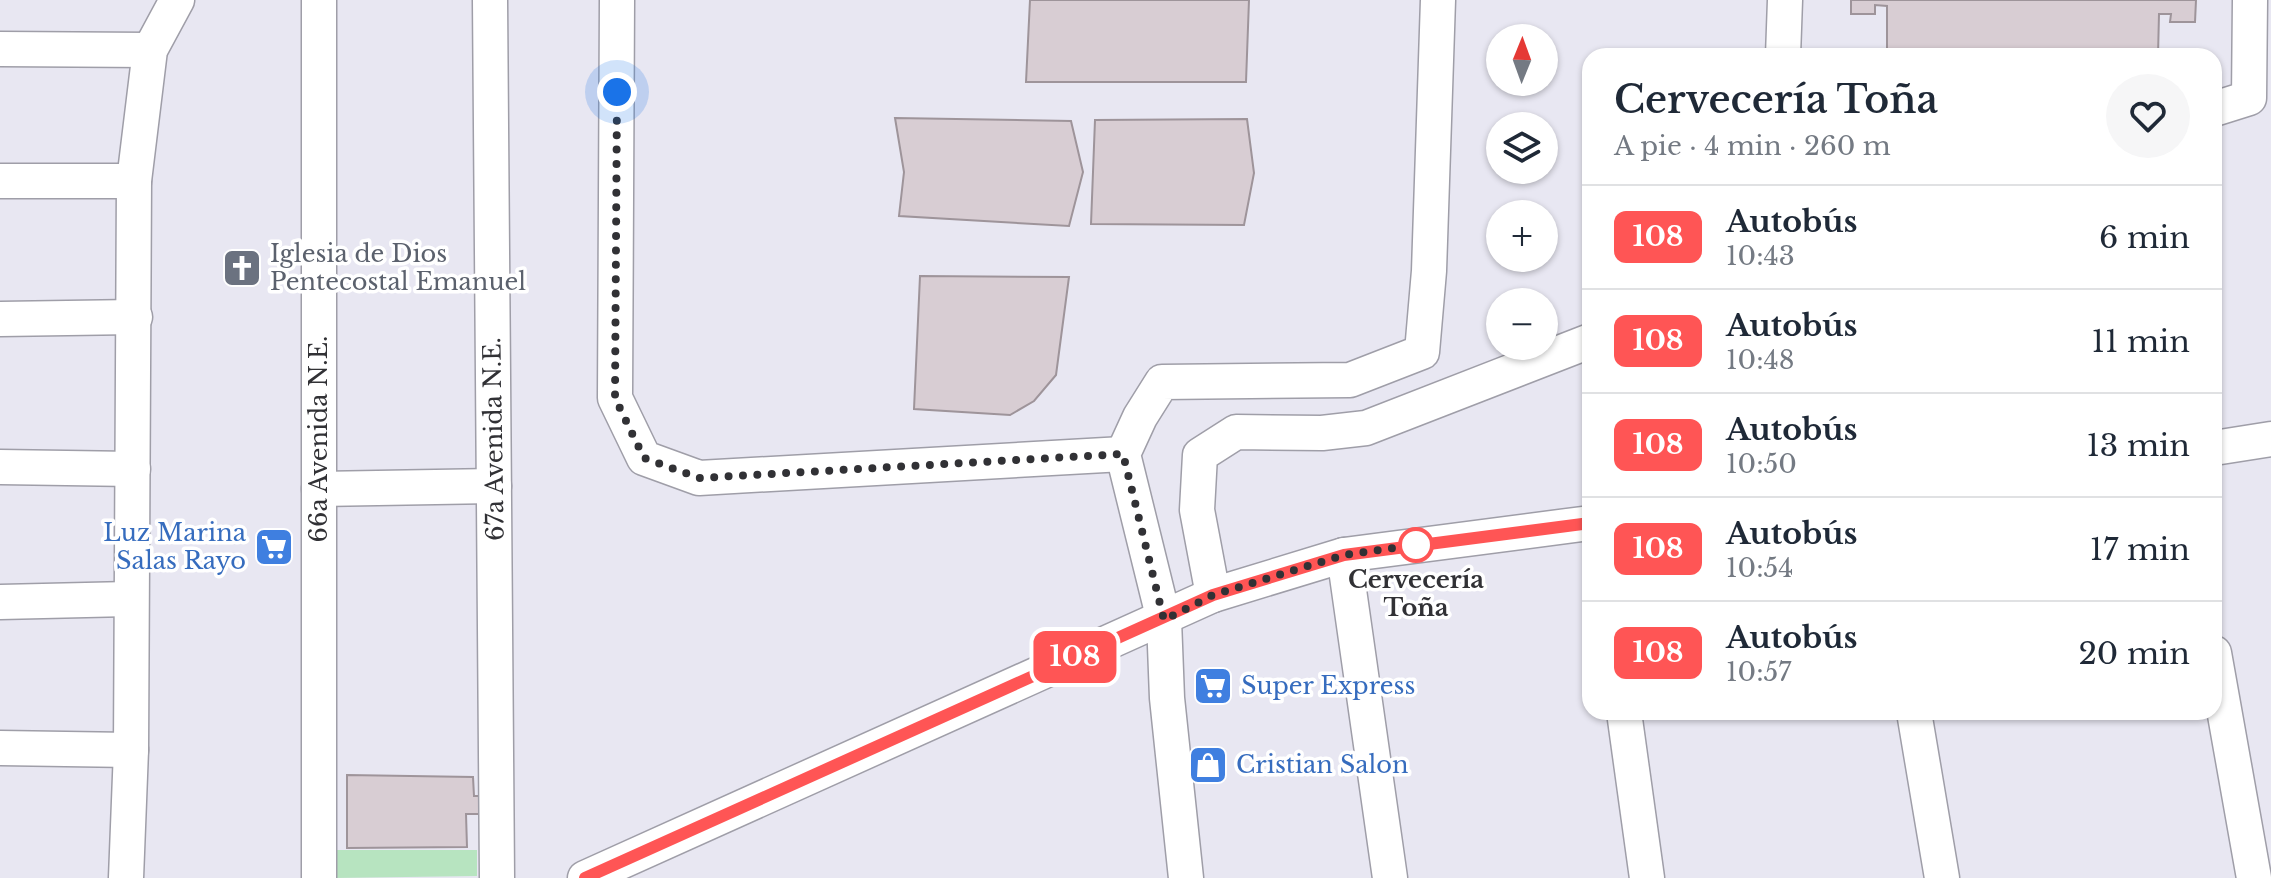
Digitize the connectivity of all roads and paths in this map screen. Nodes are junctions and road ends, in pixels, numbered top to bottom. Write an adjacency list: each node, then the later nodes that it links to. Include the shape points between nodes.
1 (177, 0): 10 (street)
2 (319, 0): 23 (street, 66a Avenida N.E.)
3 (490, 0): 22 (street, 67a Avenida N.E.)
4 (617, 0): 19 (street, via 615,398 644,458 699,478)
5 (1438, 0): 19 (street, via 1422,352 1350,380 1162,382)
6 (1785, 0): 8 (street)
7 (2250, 0): 11 (street, via 2249,98)
8 (1783, 48)
9 (0, 49): 10 (street)
10 (150, 50): 13 (street)
11 (2222, 106)
12 (0, 181): 13 (street)
13 (134, 181): 14 (street)
14 (135, 317): 15 (street); 21 (street)
15 (0, 319)
16 (1582, 344): 26 (street, via 1366,428 1236,432 1200,455 1197,510)
17 (2271, 439): 18 (street)
18 (2222, 447)
19 (1123, 454): 29 (street)
20 (0, 467): 21 (street)
21 (133, 469): 27 (street)
22 (494, 486): 23 (street); 37 (street, 67a Avenida N.E.)
23 (319, 489): 36 (street, 66a Avenida N.E.)
24 (1582, 524): 25 (street)
25 (1344, 555): 26 (street); 40 (street)
26 (1213, 595): 29 (street)
27 (129, 599): 28 (street); 34 (street)
28 (0, 602)
29 (1164, 620): 38 (street, via 976,699); 39 (street)
30 (2222, 698): 43 (street)
31 (1625, 720): 41 (street)
32 (1915, 720): 42 (street)
33 (0, 748): 34 (street)
34 (131, 750): 35 (street)
35 (126, 878)
36 (319, 878)
37 (497, 878)
38 (585, 878)
39 (1186, 878)
40 (1390, 878)
41 (1647, 878)
42 (1942, 878)
43 (2254, 878)

